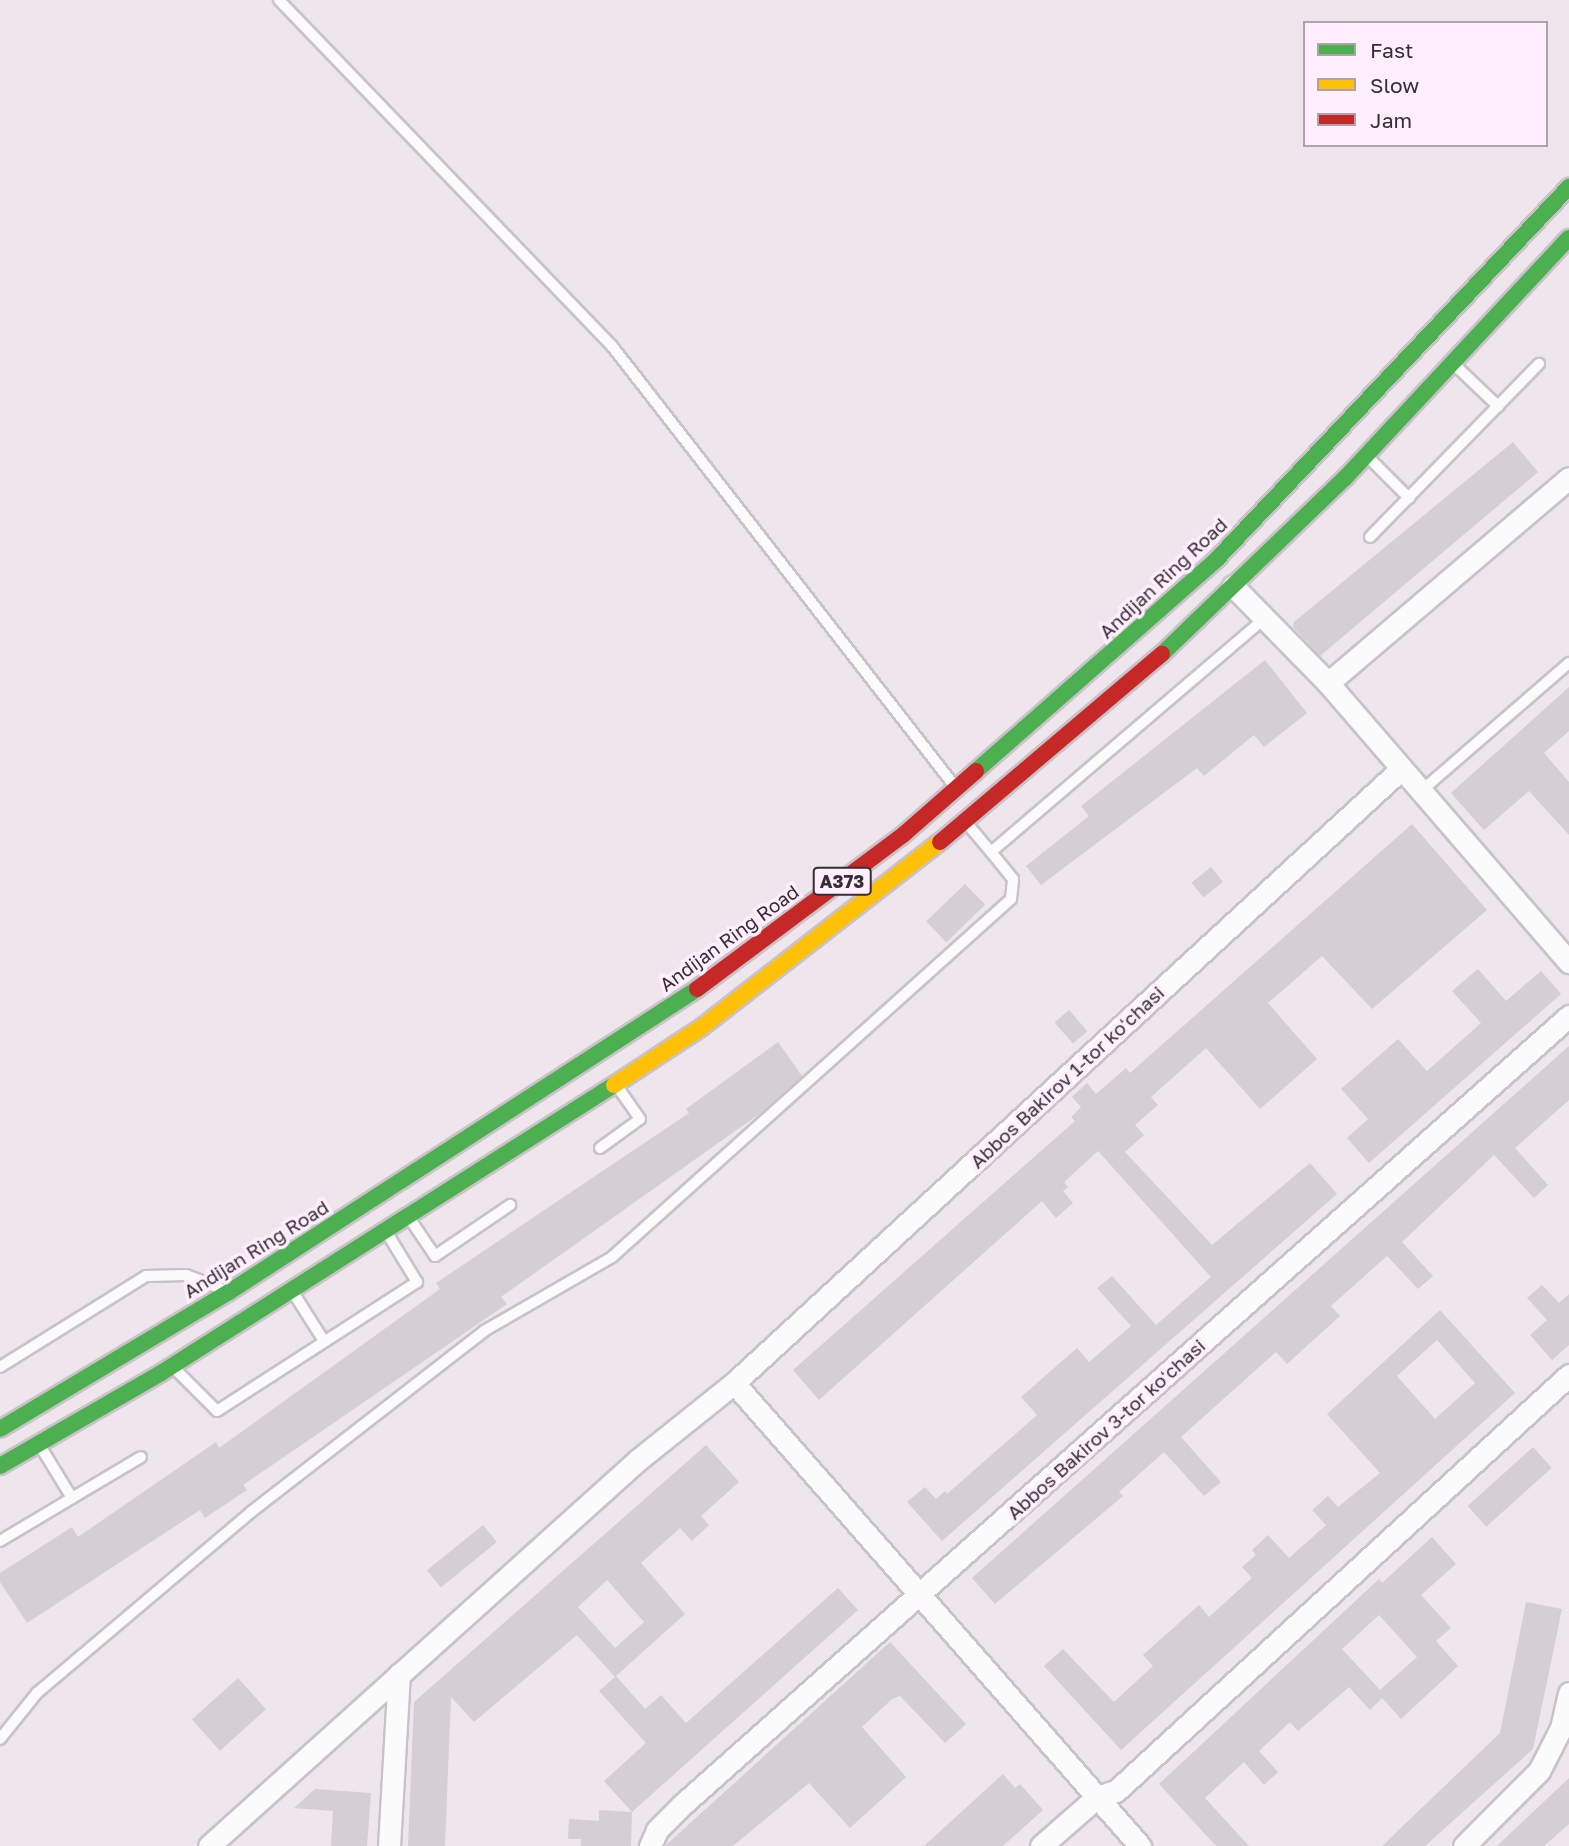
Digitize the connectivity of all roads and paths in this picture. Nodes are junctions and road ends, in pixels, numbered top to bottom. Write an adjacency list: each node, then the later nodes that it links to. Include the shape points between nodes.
1 (279, 0): 16 (lane, via 612,346)
2 (1569, 187): 16 (highway, Andijan Ring Road / A373, via 1216,560)
3 (1569, 238): 4 (highway, A373)
4 (1453, 362): 6 (lane); 7 (highway, A373)
5 (1539, 364): 6 (lane)
6 (1498, 406): 9 (lane)
7 (1366, 455): 9 (lane); 11 (highway, A373)
8 (1569, 478): 14 (street)
9 (1409, 498): 10 (lane)
10 (1370, 537)
11 (1233, 586): 12 (street); 18 (highway, A373, via 1127,688)
12 (1265, 618): 14 (street); 19 (lane)
13 (1569, 663): 17 (lane)
14 (1328, 683): 15 (street)
15 (1400, 770): 17 (street); 33 (street, Abbos Bakirov 1-tor koʻchasi)
16 (957, 789): 28 (highway, Andijan Ring Road / A373, via 708,982)
17 (1420, 792): 20 (street)
18 (966, 822): 19 (lane); 22 (highway, A373, via 702,1027)
19 (991, 852): 43 (lane, via 1013,879 1011,899 623,1248 484,1331 251,1512 37,1693)
20 (1569, 962)
21 (1569, 1016): 40 (street, Abbos Bakirov 3-tor koʻchasi)
22 (616, 1084): 23 (lane, via 640,1119); 25 (highway, A373)
23 (600, 1148)
24 (510, 1205): 25 (lane, via 435,1256)
25 (409, 1216): 26 (highway, A373)
26 (386, 1231): 27 (highway, A373); 29 (lane, via 418,1282)
27 (292, 1290): 29 (lane); 30 (highway, A373)
28 (229, 1292): 31 (lane, via 187,1275 146,1276); 34 (highway, Andijan Ring Road / A373)
29 (324, 1341): 30 (lane, via 217,1411)
30 (172, 1366): 35 (highway, A373)
31 (0, 1367)
32 (1569, 1375): 44 (street, via 1116,1791)
33 (734, 1383): 40 (street); 41 (street, Abbos Bakirov 1-tor koʻchasi, via 638,1460)
34 (0, 1429)
35 (39, 1443): 37 (highway, A373); 38 (lane)
36 (141, 1457): 38 (lane)
37 (0, 1466)
38 (72, 1499): 39 (lane)
39 (0, 1541)
40 (920, 1595): 44 (street); 47 (street, Abbos Bakirov 3-tor koʻchasi, via 683,1804 657,1830)
41 (399, 1674): 45 (street, Abbos Bakirov 1-tor koʻchasi); 46 (street)
42 (1569, 1693): 50 (street, via 1561,1728 1539,1771)
43 (0, 1739)
44 (1097, 1797): 48 (street); 49 (street)
45 (209, 1846)
46 (389, 1846)
47 (650, 1846)
48 (1041, 1846)
49 (1140, 1846)
50 (1464, 1846)

